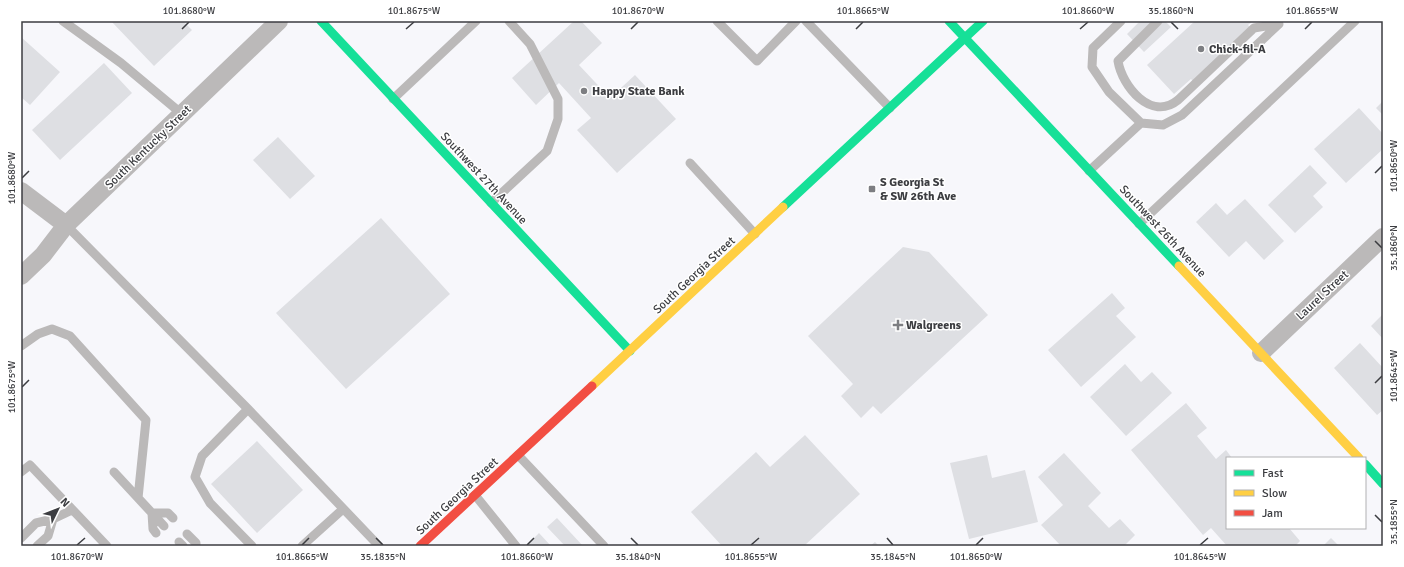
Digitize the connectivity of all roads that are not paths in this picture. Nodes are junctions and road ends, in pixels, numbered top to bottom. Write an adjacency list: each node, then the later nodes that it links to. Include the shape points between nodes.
1 (63, 21): 18 (lane, via 121,63)
2 (279, 21): 18 (street, South Kentucky Street)
3 (321, 21): 16 (main road, Southwest 27th Avenue)
4 (476, 21): 16 (lane)
5 (509, 21): 23 (lane, via 530,44 558,99 558,119 547,151)
6 (717, 21): 7 (lane, via 757,61)
7 (796, 21)
8 (806, 21): 17 (lane)
9 (949, 21): 15 (main road, Southwest 26th Avenue)
10 (984, 21): 15 (main road, South Georgia Street)
11 (1121, 21): 19 (lane, via 1093,48 1092,67 1109,92)
12 (1158, 21): 14 (lane, via 1118,60 1120,71 1130,87 1144,102 1157,108 1170,106 1178,100 1254,28)
13 (1355, 21): 24 (lane)
14 (1280, 23): 19 (lane, via 1182,115 1163,125)
15 (965, 38): 17 (main road, South Georgia Street); 21 (main road, Southwest 26th Avenue)
16 (393, 99): 23 (main road, Southwest 27th Avenue)
17 (890, 108): 26 (main road, South Georgia Street)
18 (182, 114): 25 (street, South Kentucky Street)
19 (1141, 123): 21 (lane)
20 (690, 163): 26 (lane)
21 (1089, 171): 24 (main road, Southwest 26th Avenue)
22 (21, 191): 25 (street)
23 (491, 203): 30 (main road, Southwest 27th Avenue)
24 (1139, 224): 31 (main road, Southwest 26th Avenue)
25 (66, 225): 28 (street, South Kentucky Street, via 43,255); 32 (lane)
26 (755, 234): 30 (main road, South Georgia Street)
27 (1383, 237): 31 (street, Laurel Street)
28 (21, 276)
29 (21, 346): 40 (lane, via 38,334 52,329 70,336 146,420)
30 (630, 351): 33 (main road, South Georgia Street)
31 (1260, 353): 34 (main road, Southwest 26th Avenue)
32 (248, 409): 42 (lane); 54 (lane, via 202,456 195,477 210,503)
33 (518, 455): 39 (main road, South Georgia Street); 58 (lane)
34 (1358, 457)
35 (1366, 465): 38 (main road)
36 (21, 472): 41 (lane, via 30,465)
37 (114, 472): 40 (lane)
38 (1381, 478)
39 (475, 496): 50 (main road, South Georgia Street); 57 (lane)
40 (138, 498): 43 (lane)
41 (72, 510): 44 (lane); 52 (lane)
42 (342, 510): 55 (lane); 56 (lane)
43 (152, 512): 45 (lane, via 168,513); 46 (lane); 47 (lane, via 153,529)
44 (53, 518): 49 (lane, via 36,523); 51 (lane, via 48,536)
45 (173, 518)
46 (164, 526)
47 (156, 533)
48 (187, 534): 53 (lane)
49 (21, 538)
50 (430, 543)
51 (38, 546)
52 (107, 546)
53 (196, 546)
54 (252, 546)
55 (302, 546)
56 (379, 546)
57 (516, 546)
58 (604, 546)

